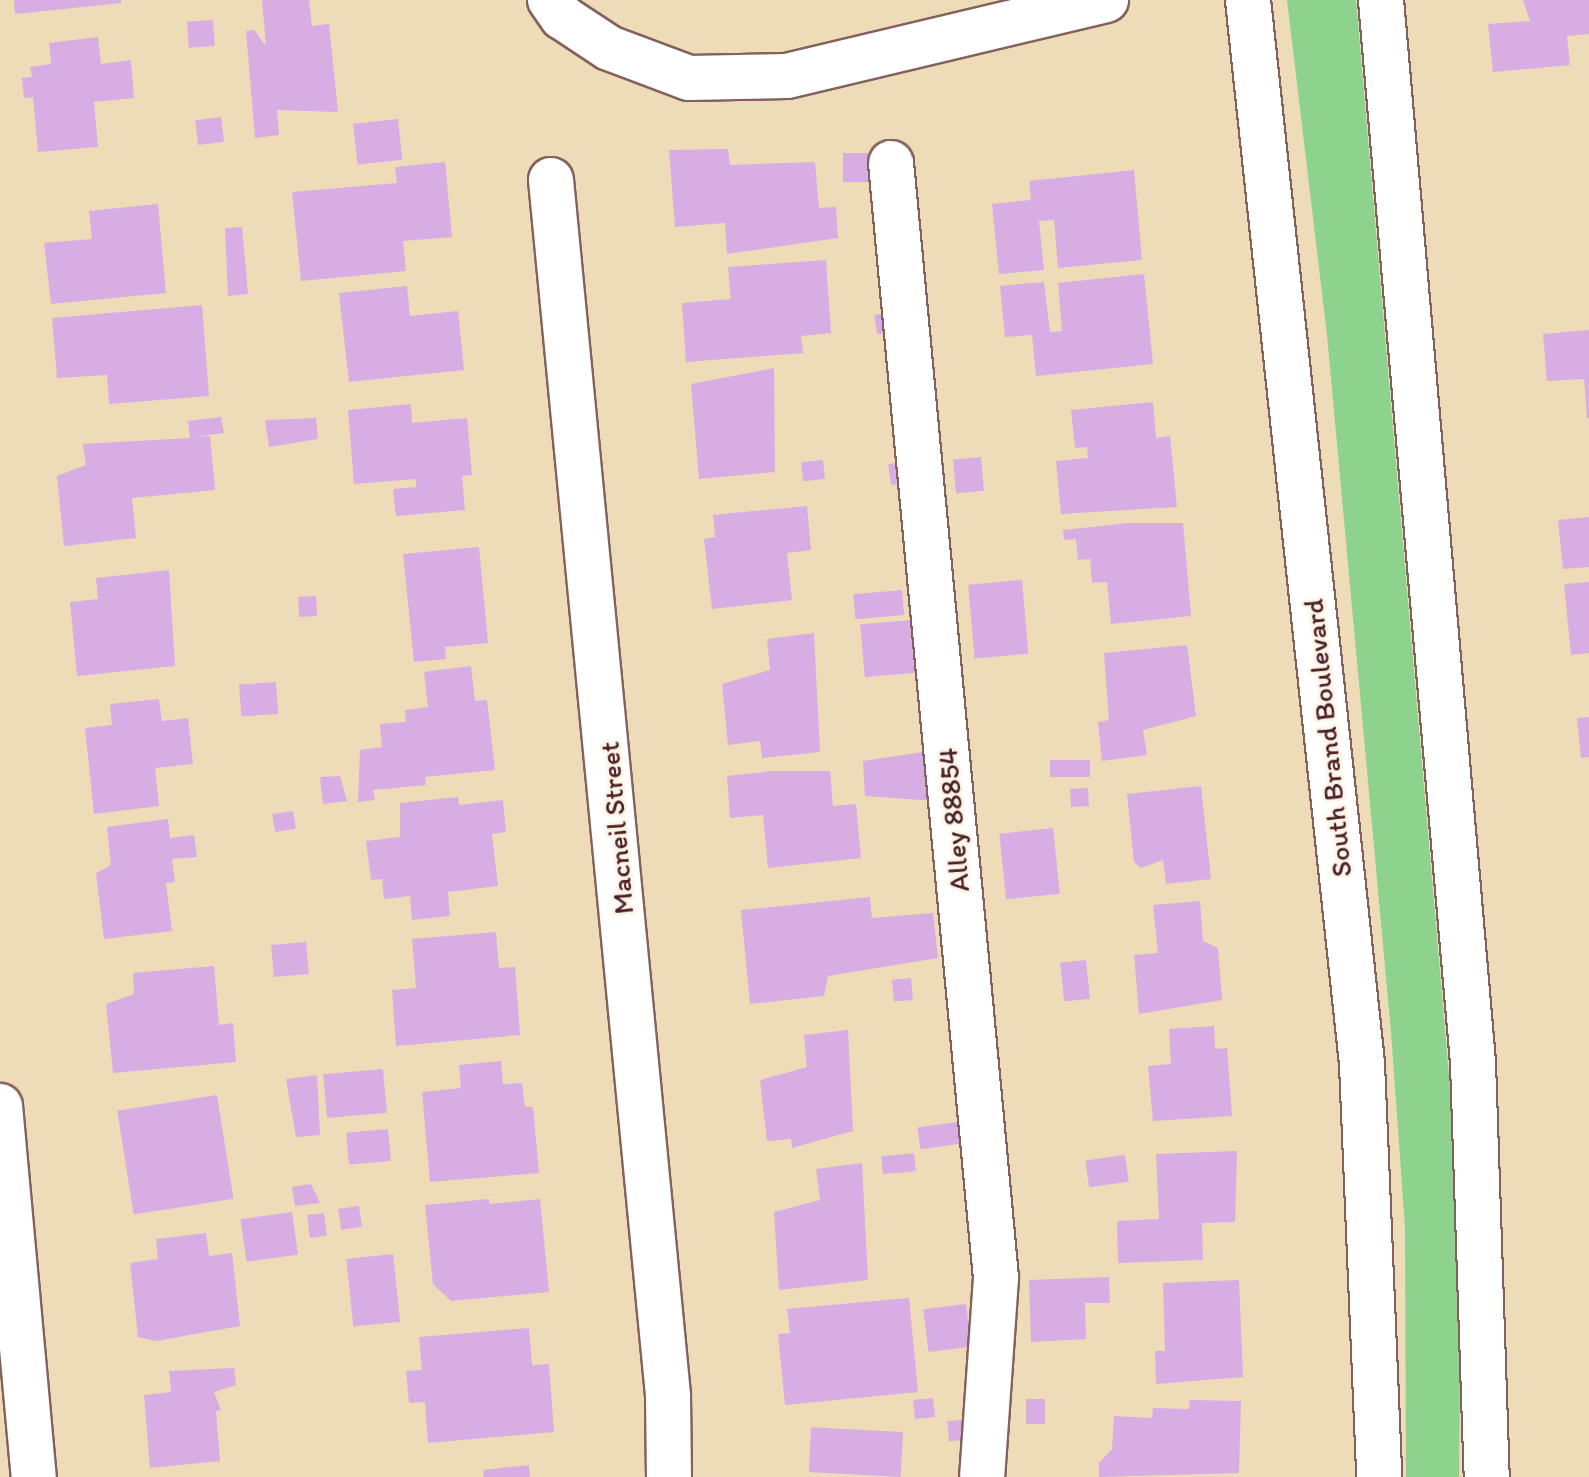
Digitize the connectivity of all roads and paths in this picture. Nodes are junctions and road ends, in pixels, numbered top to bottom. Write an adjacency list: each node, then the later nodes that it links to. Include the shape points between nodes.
1 (550, 0): 2 (main road, via 562,17 609,48 689,78 787,76)
2 (1106, 0)
3 (1248, 0): 11 (main road, South Brand Boulevard, via 1362,1064)
4 (1381, 0): 12 (main road, via 1473,1063)
5 (891, 163): 10 (main road, Alley 88854, via 996,1278)
6 (551, 180): 9 (main road, Macneil Street, via 664,1348)
7 (0, 1106): 8 (main road)
8 (34, 1477)
9 (669, 1477)
10 (982, 1477)
11 (1379, 1477)
12 (1487, 1477)

